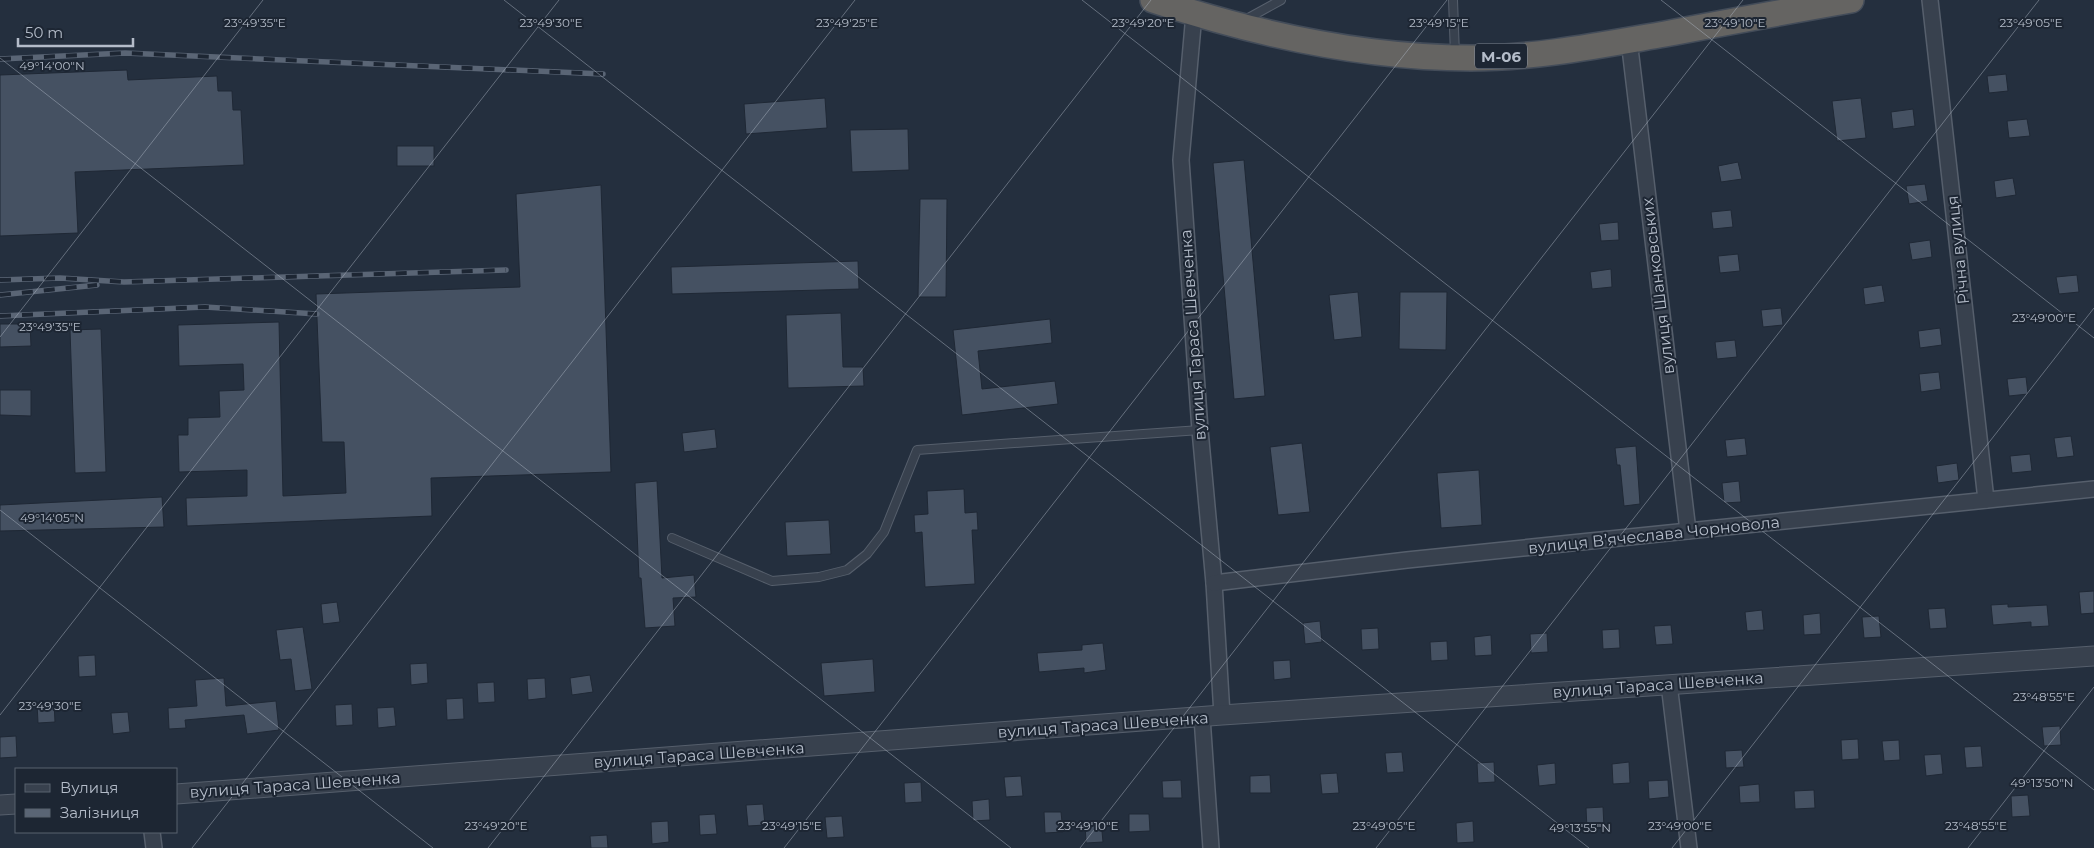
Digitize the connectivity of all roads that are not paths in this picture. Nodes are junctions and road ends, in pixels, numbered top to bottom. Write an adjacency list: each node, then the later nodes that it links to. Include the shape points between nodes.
1 (1153, 0): 6 (highway, М-06)
2 (1281, 0): 7 (lane)
3 (1453, 0): 9 (lane)
4 (1851, 0): 8 (highway, М-06)
5 (1930, 0): 12 (street, Річна вулиця)
6 (1194, 14): 7 (highway, М-06); 10 (street, вулиця Тараса Шевченка, via 1181,160)
7 (1235, 25): 9 (highway, М-06, via 1333,46)
8 (1629, 40): 9 (highway, М-06, via 1529,55); 13 (street, вулиця Шанковських)
9 (1455, 57)
10 (1200, 430): 14 (lane, via 917,450 884,532 867,554 847,570 819,577 772,581); 15 (street, вулиця Тараса Шевченка)
11 (2094, 489): 12 (street, вулиця Вʼячеслава Чорновола)
12 (1986, 500): 13 (street, вулиця Вʼячеслава Чорновола)
13 (1688, 532): 15 (street, вулиця Вʼячеслава Чорновола, via 1407,560)
14 (672, 538)
15 (1214, 584): 18 (street, вулиця Тараса Шевченка)
16 (2094, 656): 17 (street, вулиця Тараса Шевченка)
17 (1669, 684): 18 (street, вулиця Тараса Шевченка); 26 (street)
18 (1222, 715): 19 (street, вулиця Тараса Шевченка)
19 (1202, 717): 20 (street, вулиця Тараса Шевченка); 25 (street)
20 (178, 794)
21 (15, 804): 22 (street)
22 (0, 806)
23 (152, 833): 24 (street)
24 (154, 848)
25 (1211, 848)
26 (1689, 848)

